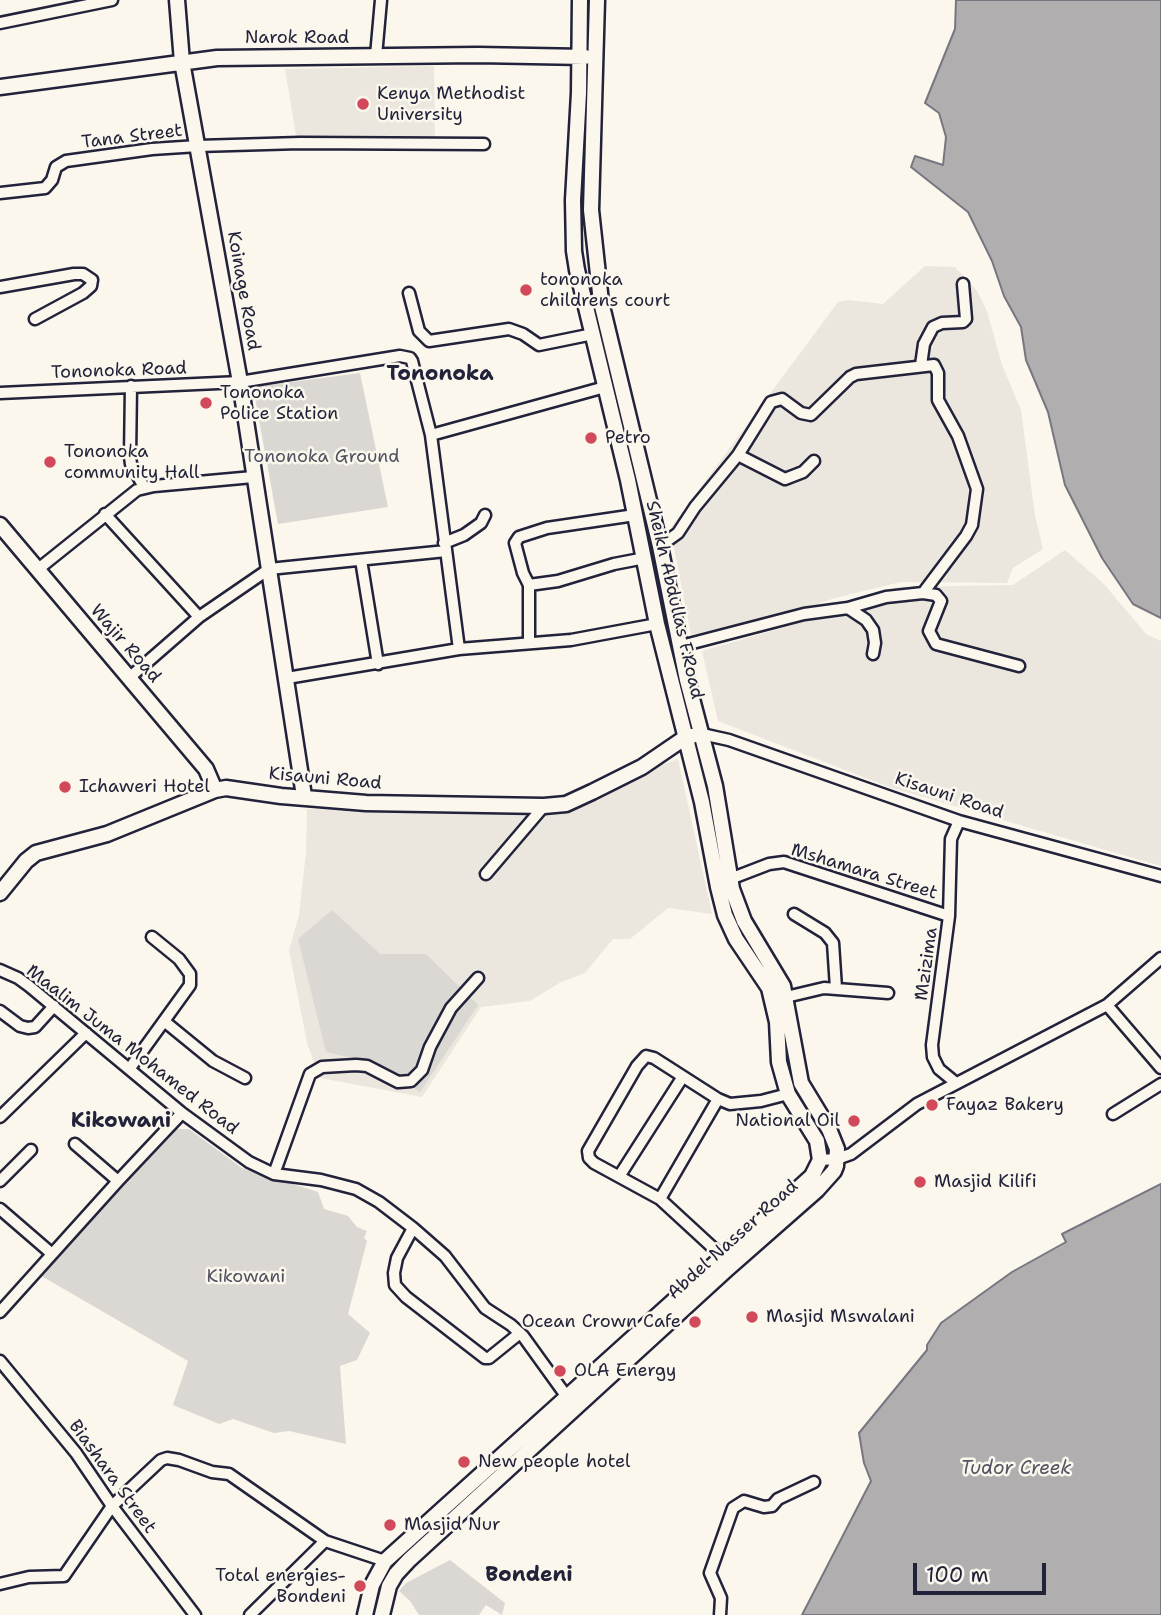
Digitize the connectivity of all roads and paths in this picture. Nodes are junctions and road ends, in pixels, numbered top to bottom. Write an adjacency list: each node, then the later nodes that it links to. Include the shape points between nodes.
1 (112, 0): 6 (street)
2 (177, 0): 10 (main road, Koinage Road)
3 (381, 0): 7 (street)
4 (580, 0): 9 (main road, Sheikh Abdullas F.Road)
5 (597, 0): 8 (main road, Sheikh Abdullas F.Road)
6 (0, 23)
7 (376, 56): 9 (main road, Narok Road); 10 (main road, Narok Road)
8 (596, 56): 9 (main road, Narok Road); 34 (main road, Sheikh Abdullas F.Road, via 590,180 594,259)
9 (578, 57): 19 (main road, Sheikh Abdullas F.Road, via 573,251)
10 (182, 62): 11 (main road, Narok Road); 13 (main road, Koinage Road)
11 (0, 87)
12 (484, 144): 13 (street, Tana Street)
13 (198, 146): 14 (street, Tana Street, via 66,161 56,167 45,188); 21 (main road, Koinage Road)
14 (0, 192)
15 (963, 284): 20 (street, via 965,319 933,327)
16 (0, 287): 18 (street, via 74,274 92,280 83,293)
17 (410, 293): 19 (street, via 419,331 429,341 509,329 539,345)
18 (35, 319)
19 (593, 334): 23 (main road, Sheikh Abdullas F.Road)
20 (920, 365): 26 (street, via 856,374 811,415 782,399 775,400); 41 (street, via 936,369 938,400 958,436 977,489 972,526)
21 (240, 382): 22 (street, Tononoka Road); 25 (street, Tononoka Road, via 407,357 414,365); 28 (main road, Koinage Road)
22 (131, 386): 24 (street, Tononoka Road); 29 (street, via 130,457)
23 (605, 387): 25 (street); 31 (main road, Sheikh Abdullas F.Road)
24 (0, 393)
25 (431, 435): 35 (street)
26 (738, 455): 27 (street, via 785,479); 34 (street, via 678,533)
27 (814, 461)
28 (253, 477): 29 (street); 38 (main road, Koinage Road)
29 (145, 487): 30 (street)
30 (105, 514): 39 (street); 43 (street)
31 (635, 514): 36 (main road, Sheikh Abdullas F.Road); 40 (street, via 547,528 517,538)
32 (485, 515): 35 (street, via 481,523)
33 (0, 525): 39 (main road, Wajir Road)
34 (660, 546): 46 (main road, Sheikh Abdullas F.Road)
35 (445, 547): 37 (street); 47 (street)
36 (645, 558): 40 (street); 44 (main road, Sheikh Abdullas F.Road)
37 (361, 560): 38 (street); 49 (street)
38 (269, 569): 43 (street); 52 (main road, Koinage Road)
39 (37, 570): 51 (main road, Wajir Road)
40 (529, 584): 45 (street)
41 (923, 593): 42 (street); 50 (street, via 941,601 929,631 936,643)
42 (848, 608): 46 (street, via 804,614); 48 (street, via 873,630)
43 (199, 617): 51 (street)
44 (657, 624): 45 (street); 54 (main road, Sheikh Abdullas F.Road)
45 (530, 643): 47 (street)
46 (681, 646): 53 (main road, Sheikh Abdullas F.Road)
47 (458, 649): 49 (street)
48 (873, 654)
49 (378, 664): 52 (street)
50 (1019, 666)
51 (129, 678): 55 (main road, Wajir Road, via 206,769)
52 (287, 678): 56 (main road, Koinage Road)
53 (704, 741): 54 (main road, Kisauni Road); 58 (street, Kisauni Road, via 729,740); 63 (main road, Sheikh Abdullas F.Road)
54 (688, 744): 57 (main road, Kisauni Road, via 664,752 593,792); 85 (main road, Sheikh Abdullas F.Road, via 725,915 773,998 779,1062)
55 (215, 790): 56 (main road, Kisauni Road); 64 (main road, Kisauni Road, via 107,834 36,853)
56 (304, 796): 57 (main road, Kisauni Road, via 366,803)
57 (544, 806): 61 (street)
58 (940, 816): 59 (street, Kisauni Road); 60 (street)
59 (959, 821): 60 (street); 62 (street, Kisauni Road)
60 (951, 839): 66 (street, Mzizima)
61 (486, 874)
62 (1161, 876)
63 (730, 879): 66 (street, Mshamara Street, via 785,862); 73 (main road, Sheikh Abdullas F.Road, via 744,921 778,974)
64 (0, 893)
65 (794, 914): 71 (street, via 833,943)
66 (949, 915): 83 (street, Mzizima, via 933,1057)
67 (152, 937): 77 (street, via 190,974 190,985)
68 (1161, 958): 74 (street, Abdel Nasser Road)
69 (0, 970): 75 (street, Maalim Juma Mohamed Road)
70 (478, 978): 94 (street, via 451,1008 422,1070 411,1081 398,1082 356,1065 322,1067 310,1073)
71 (836, 988): 72 (street); 73 (street)
72 (888, 993)
73 (786, 997): 92 (main road, Sheikh Abdullas F.Road, via 801,1083 829,1129)
74 (1107, 1005): 79 (street); 83 (street, Abdel Nasser Road)
75 (54, 1006): 76 (street, via 35,1027 28,1028); 78 (street, Maalim Juma Mohamed Road)
76 (0, 1011)
77 (164, 1021): 80 (street); 81 (street, via 213,1062)
78 (86, 1033): 80 (street, Maalim Juma Mohamed Road); 89 (street)
79 (1161, 1068)
80 (130, 1069): 87 (street, Maalim Juma Mohamed Road)
81 (245, 1078)
82 (682, 1078): 86 (street); 95 (street); 95 (street, via 654,1058 646,1056 637,1066 588,1151 594,1163)
83 (956, 1083): 92 (street, Abdel Nasser Road)
84 (1161, 1084): 88 (street)
85 (788, 1094): 86 (street, via 737,1104); 93 (main road, Sheikh Abdullas F.Road, via 817,1141)
86 (718, 1099): 98 (street)
87 (182, 1113): 94 (street, Maalim Juma Mohamed Road, via 249,1162); 97 (street)
88 (1112, 1114)
89 (0, 1117)
90 (75, 1144): 97 (street)
91 (31, 1150): 96 (street)
92 (837, 1159): 93 (street); 106 (main road, Abdel Nasser Road, via 834,1171 817,1190)
93 (820, 1160): 102 (main road, Abdel Nasser Road, via 805,1183)
94 (274, 1174): 100 (street, Maalim Juma Mohamed Road, via 356,1189)
95 (620, 1175): 98 (street)
96 (0, 1181)
97 (118, 1181): 101 (street)
98 (660, 1199): 102 (street)
99 (0, 1209): 101 (street)
100 (413, 1227): 104 (street, Maalim Juma Mohamed Road, via 445,1256 485,1308); 104 (street, via 394,1273 396,1285 406,1297 485,1358)
101 (51, 1253): 103 (street)
102 (723, 1257): 106 (main road, Abdel Nasser Road)
103 (0, 1312)
104 (520, 1333): 107 (street, Maalim Juma Mohamed Road)
105 (0, 1361): 110 (street, Biashara Street, via 76,1453)
106 (607, 1370): 107 (main road, Abdel Nasser Road); 108 (main road, Abdel Nasser Road)
107 (567, 1397): 108 (main road, Abdel Nasser Road)
108 (542, 1429): 112 (main road, Abdel Nasser Road); 117 (main road, Abdel Nasser Road, via 396,1574)
109 (814, 1482): 118 (street, via 772,1506 744,1501 733,1508 710,1573 721,1598)
110 (112, 1506): 111 (street, via 161,1460 172,1458 229,1474); 113 (street, via 64,1576); 114 (street, Biashara Street)
111 (325, 1541): 112 (street); 115 (street)
112 (385, 1561): 116 (main road, Abdel Nasser Road, via 372,1585)
113 (0, 1584)
114 (195, 1615)
115 (250, 1615)
116 (365, 1615)
117 (382, 1615)
118 (720, 1615)

